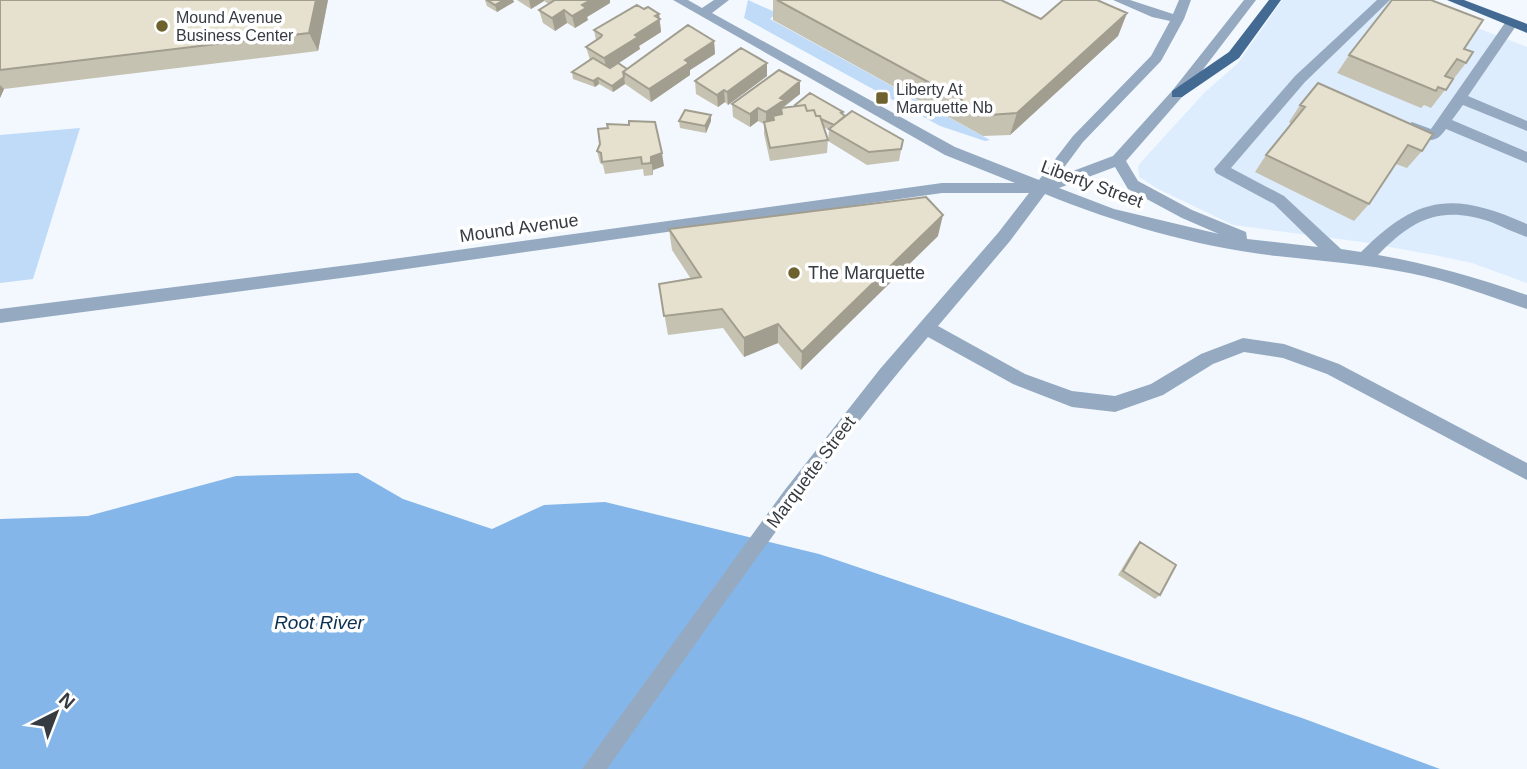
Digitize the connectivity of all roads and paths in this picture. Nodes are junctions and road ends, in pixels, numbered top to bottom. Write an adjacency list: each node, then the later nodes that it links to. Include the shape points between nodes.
1 (679, 0): 9 (street, Liberty Street)
2 (723, 0): 9 (street)
3 (1119, 0): 10 (street)
4 (1185, 0): 10 (street, Marquette Street)
5 (1250, 0): 13 (street, Marquette Street)
6 (1275, 0): 13 (main road, via 1234,55)
7 (1384, 0): 23 (street, via 1221,169 1279,200)
8 (1453, 0): 11 (main road)
9 (703, 13): 20 (street, Liberty Street, via 950,151)
10 (1178, 19): 20 (street, Marquette Street, via 1156,58 1078,139)
11 (1512, 23): 12 (main road); 14 (street)
12 (1527, 29)
13 (1177, 94): 19 (street, Marquette Street)
14 (1462, 99): 16 (street); 17 (street)
15 (1397, 121): 16 (street, via 1434,136)
16 (1444, 122): 18 (street)
17 (1527, 126)
18 (1527, 158)
19 (1118, 160): 20 (street, Marquette Street); 22 (street, via 1133,185 1187,214)
20 (1043, 188): 22 (street, Liberty Street, via 1110,214 1170,230); 26 (street, Mound Avenue, via 942,188); 27 (street, Marquette Street)
21 (1527, 231): 24 (street, via 1476,211 1436,209 1408,219)
22 (1280, 251): 23 (street, Liberty Street)
23 (1336, 254): 24 (street, Liberty Street)
24 (1365, 258): 25 (street, Liberty Street, via 1449,276)
25 (1527, 302)
26 (0, 316)
27 (927, 328): 28 (street, via 1019,379 1072,399 1115,404 1157,390 1207,359 1243,345 1284,351 1333,369); 29 (street, Marquette Street, via 791,497)
28 (1527, 472)
29 (593, 769)

